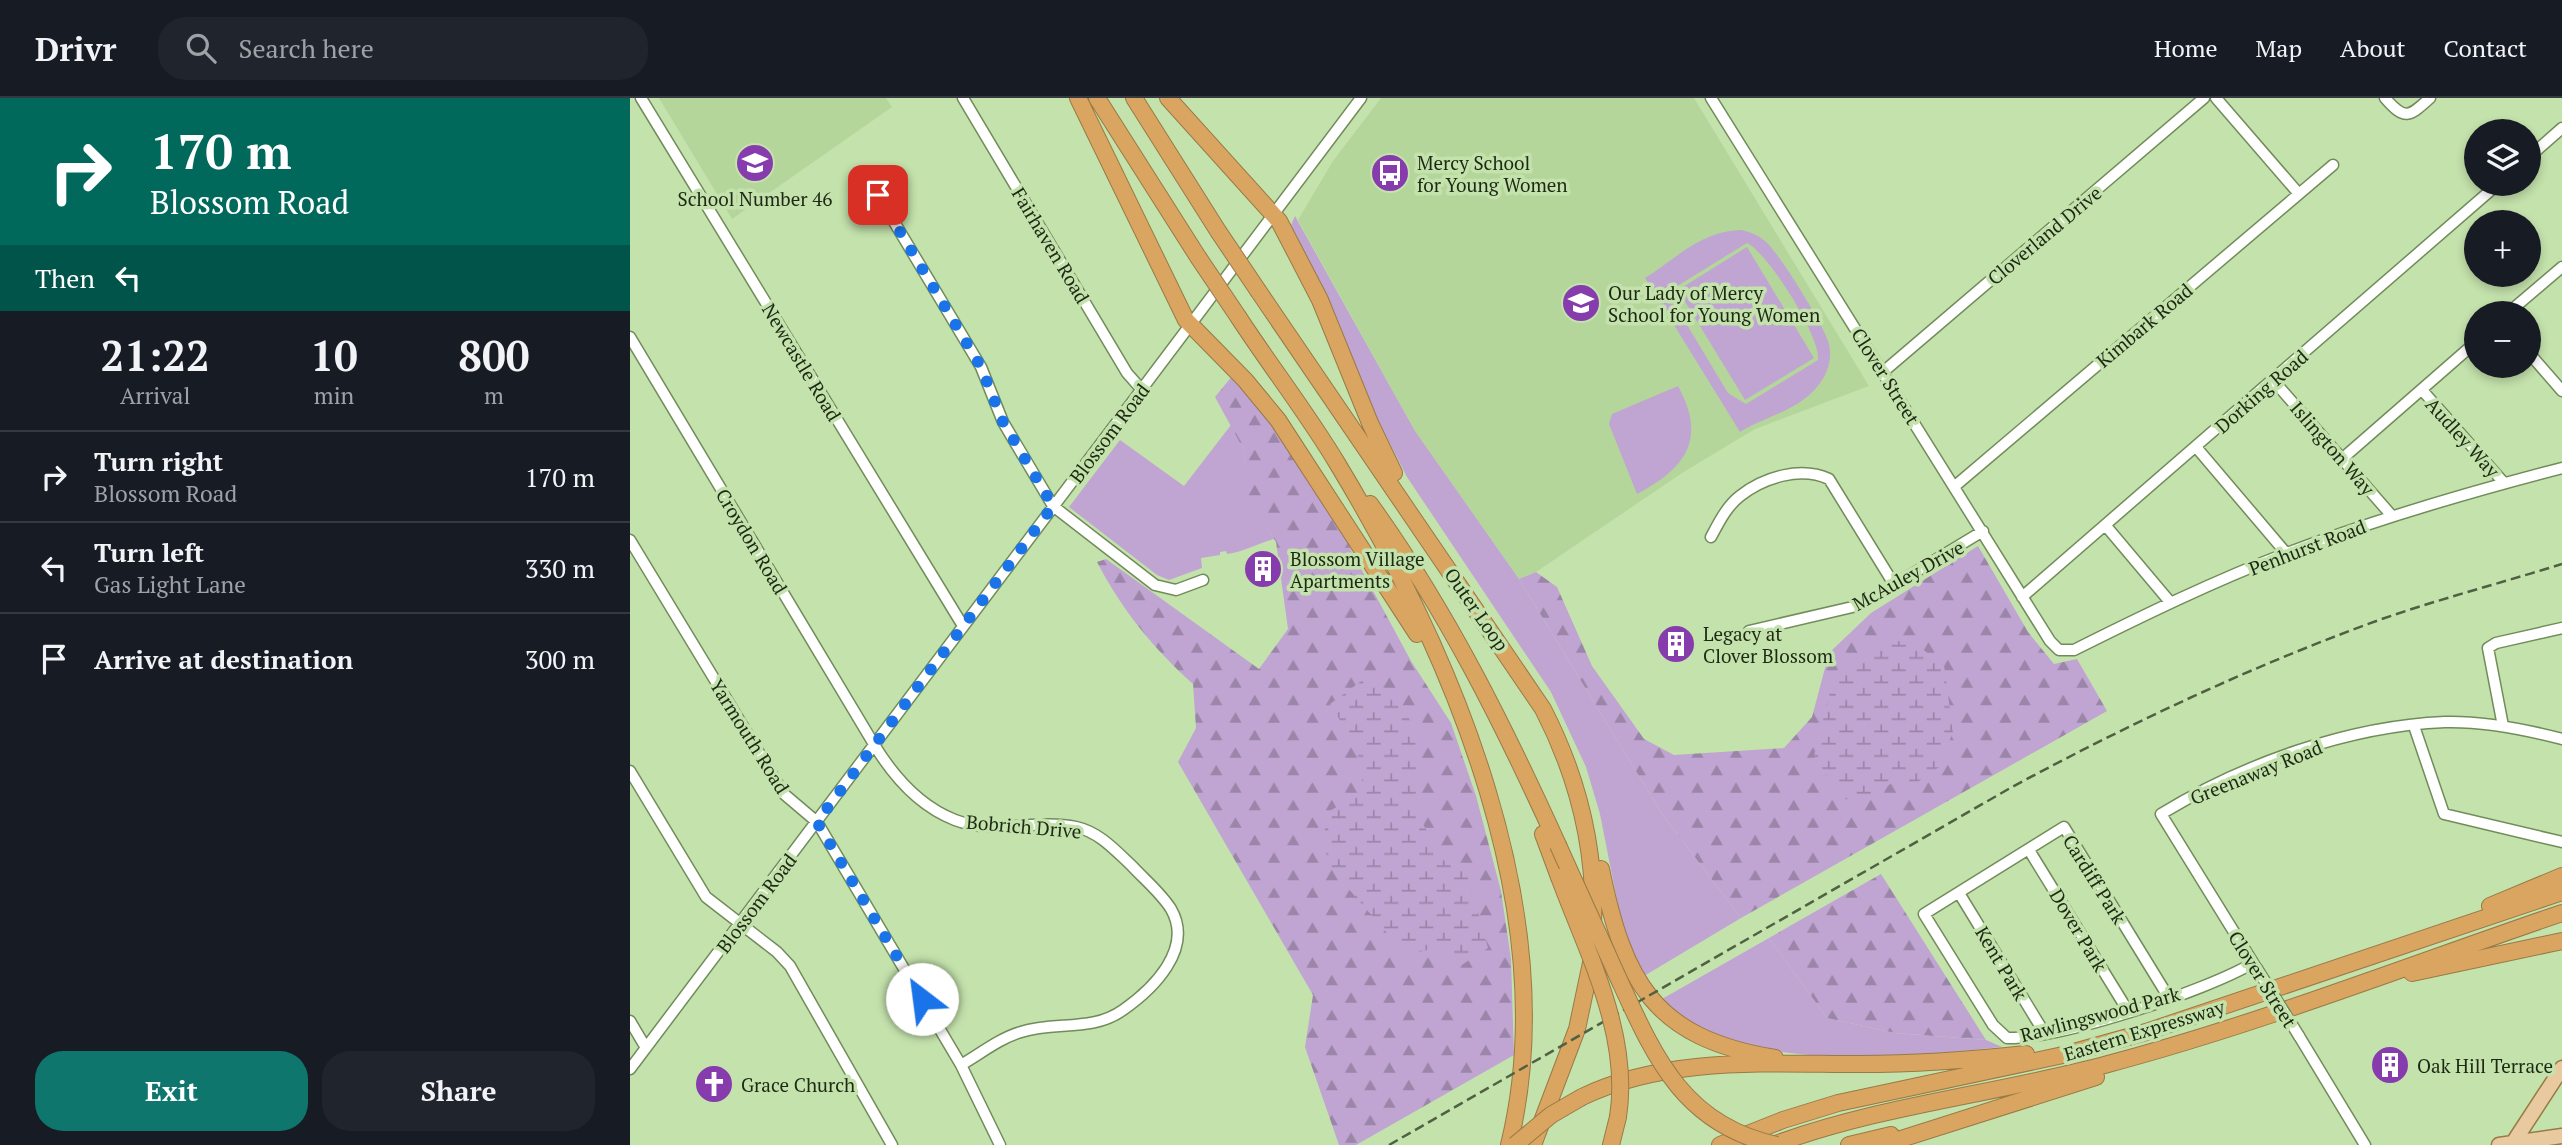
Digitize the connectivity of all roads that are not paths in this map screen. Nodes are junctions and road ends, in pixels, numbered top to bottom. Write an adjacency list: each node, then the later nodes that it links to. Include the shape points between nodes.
1 (641, 98): 49 (street, Newcastle Road)
2 (963, 98): 28 (street, Fairhaven Road, via 1127,373)
3 (1078, 98): 22 (highway)
4 (1097, 98): 31 (highway, bridge)
5 (1134, 98): 43 (highway, Outer Loop, bridge, via 1218,231)
6 (1168, 98): 19 (highway)
7 (1361, 98): 19 (street, Blossom Road)
8 (1711, 98): 26 (street, Clover Street)
9 (2204, 98): 26 (street, Cloverland Drive)
10 (2216, 98): 16 (street)
11 (2385, 98): 12 (street, via 2405,115)
12 (2430, 98)
13 (2562, 128): 14 (street)
14 (2541, 146)
15 (2333, 165): 16 (street, Kimbark Road)
16 (2299, 194): 36 (street, Kimbark Road)
17 (878, 195): 37 (street, via 981,367 1003,422)
18 (2484, 196): 27 (street, Dorking Road)
19 (1274, 214): 22 (street, Blossom Road); 43 (highway, via 1320,300 1381,447)
20 (2562, 267): 21 (street)
21 (2522, 301)
22 (1190, 326): 28 (street, Blossom Road); 58 (highway, via 1262,399 1347,523 1407,616)
23 (630, 337): 57 (street, Croydon Road)
24 (2464, 353): 29 (street)
25 (2541, 367): 30 (street)
26 (1883, 372): 36 (street, Clover Street)
27 (2273, 380): 32 (street, Dorking Road); 33 (street, Islington Way)
28 (1142, 390): 37 (street, Blossom Road)
29 (2422, 390): 33 (street); 35 (street, Audley Way)
30 (2562, 391)
31 (1306, 414): 53 (highway, via 1433,596); 58 (highway, via 1406,589)
32 (2196, 447): 39 (street, Dorking Road); 44 (street)
33 (2343, 458): 38 (street, Islington Way)
34 (2562, 468): 35 (street, Penhurst Road)
35 (2504, 483): 38 (street, Penhurst Road)
36 (1955, 486): 40 (street, Clover Street)
37 (1053, 506): 45 (street, via 1165,590); 49 (street, Blossom Road)
38 (2392, 516): 44 (street, Penhurst Road)
39 (2106, 526): 47 (street, Dorking Road); 48 (street)
40 (1983, 531): 46 (street, McAuley Drive); 47 (street, Clover Street)
41 (1711, 537): 46 (street, via 1740,496 1767,480 1796,473 1818,474 1829,479)
42 (630, 540): 62 (street, Yarmouth Road, via 784,794)
43 (1432, 543): 60 (highway, Outer Loop, via 1529,685)
44 (2286, 553): 48 (street, Penhurst Road)
45 (1203, 580)
46 (1895, 586): 51 (street, McAuley Drive, via 1861,605)
47 (2022, 597): 52 (street, Clover Street)
48 (2171, 602): 52 (street, Penhurst Road)
49 (963, 626): 57 (street, Blossom Road)
50 (2562, 628): 55 (street, via 2488,648)
51 (1749, 631)
52 (2062, 652)
53 (1499, 721): 94 (highway, bridge, via 1616,1036 1621,1076); 96 (highway, bridge, via 1668,1077 1721,1124)
54 (2414, 726): 55 (street, Greenaway Road, via 2445,722); 61 (street, Greenaway Road, via 2348,737 2286,756 2197,793); 63 (street, via 2444,814)
55 (2503, 726): 56 (street, Greenaway Road)
56 (2562, 739)
57 (875, 746): 62 (street, Blossom Road); 83 (street, Bobrich Drive, via 904,786 954,819 990,827 1074,827 1099,836 1153,888 1175,919 1177,938 1168,965 1152,985 1115,1015 1092,1024 1020,1032)
58 (1478, 763): 91 (highway, via 1507,875 1521,975 1521,1077)
59 (630, 771): 70 (street, via 706,897)
60 (1572, 775): 82 (highway, via 1591,829 1615,933 1630,968 1656,1003 1685,1027 1723,1046 1762,1056); 93 (highway, Outer Loop, via 1592,874 1592,960 1577,1029)
61 (2161, 814): 73 (street, Clover Street)
62 (817, 822): 70 (street, Blossom Road); 83 (street, Yarmouth Road)
63 (2562, 842)
64 (2029, 849): 67 (street, Cardiff Park); 75 (street, Cardiff Park, via 2064,828); 76 (street, Dover Park)
65 (2562, 876): 72 (highway)
66 (2562, 892): 72 (highway, Eastern Expressway)
67 (1959, 893): 69 (street, Cardiff Park); 79 (street, Kent Park)
68 (2562, 913): 74 (highway, Eastern Expressway)
69 (1924, 914): 79 (street, Rawlingswood Park, via 2001,1035)
70 (740, 923): 81 (street, Blossom Road); 89 (street, via 790,966)
71 (2562, 940): 74 (highway)
72 (2364, 959): 78 (highway, Eastern Expressway)
73 (2254, 965): 75 (street, Rawlingswood Park); 99 (street, Clover Street, bridge)
74 (2338, 989): 80 (highway, Eastern Expressway)
75 (2169, 998): 76 (street, Rawlingswood Park)
76 (2128, 1011): 79 (street, Rawlingswood Park)
77 (631, 1025): 81 (street)
78 (2146, 1032): 82 (highway, via 2018,1055); 95 (highway, Eastern Expressway, via 2049,1058 1845,1101)
79 (2045, 1034)
80 (2202, 1036): 86 (highway, via 2100,1076); 96 (highway, Eastern Expressway, via 2077,1072 1858,1118)
81 (646, 1048): 85 (street, Blossom Road)
82 (1833, 1064): 92 (highway, bridge, via 1669,1070 1626,1080 1551,1115)
83 (961, 1065): 90 (street, Yarmouth Road)
84 (2562, 1068): 88 (main road)
85 (630, 1069)
86 (1970, 1115): 97 (highway); 98 (highway)
87 (2562, 1136): 88 (main road)
88 (2506, 1144)
89 (892, 1145)
90 (1000, 1145)
91 (1508, 1145)
92 (1515, 1145)
93 (1533, 1145)
94 (1611, 1145)
95 (1720, 1145)
96 (1775, 1145)
97 (1849, 1145)
98 (1882, 1145)
99 (2365, 1145)

